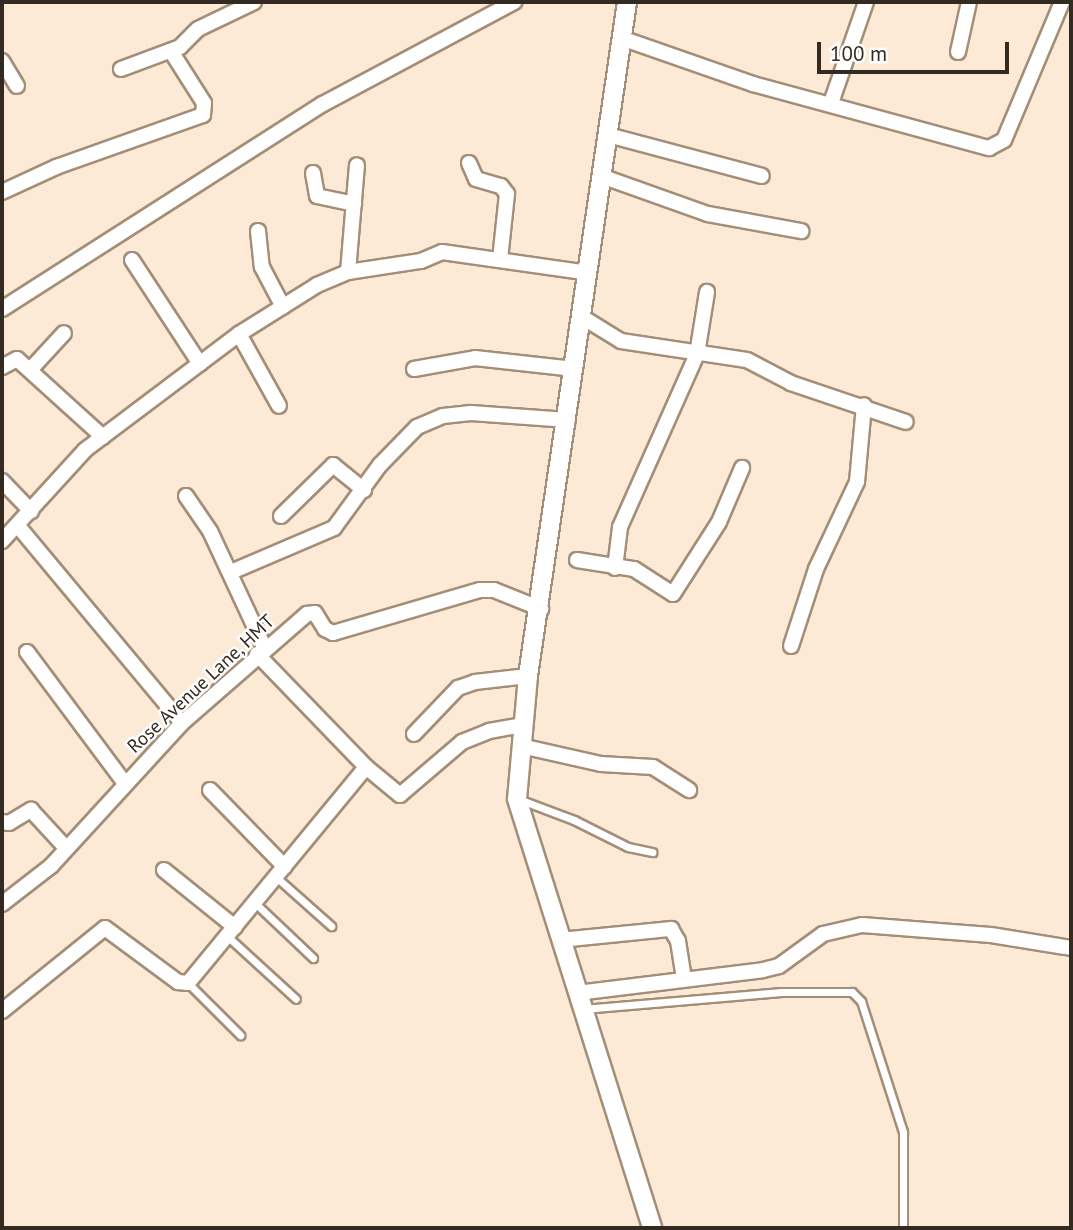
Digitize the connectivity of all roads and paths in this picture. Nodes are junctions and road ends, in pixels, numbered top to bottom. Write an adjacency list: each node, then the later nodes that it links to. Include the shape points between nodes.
1 (254, 2): 8 (street, via 198,29)
2 (514, 2): 30 (street, via 323,104)
3 (627, 2): 7 (street)
4 (866, 2): 13 (street)
5 (969, 2): 9 (street)
6 (1062, 2): 13 (street, via 998,146 989,148)
7 (621, 38): 13 (street, via 753,84); 14 (street)
8 (171, 51): 11 (street); 20 (street, via 204,103 204,115 56,167)
9 (958, 52)
10 (2, 61): 12 (street)
11 (121, 69)
12 (17, 86)
13 (831, 103)
14 (608, 135): 18 (street); 19 (street)
15 (469, 163): 25 (street, via 476,179 501,186 507,194)
16 (357, 165): 21 (street)
17 (313, 173): 21 (street, via 317,196)
18 (601, 176): 23 (street, via 708,214); 27 (street)
19 (762, 176)
20 (2, 192)
21 (354, 204): 26 (street)
22 (258, 231): 29 (street, via 262,267)
23 (801, 231)
24 (132, 260): 35 (street)
25 (500, 260): 26 (street, via 442,252 421,261); 27 (street)
26 (348, 272): 29 (street)
27 (589, 273): 31 (street)
28 (707, 292): 34 (street)
29 (283, 307): 33 (street)
30 (2, 309)
31 (582, 317): 34 (street, via 621,341); 38 (street)
32 (64, 333): 39 (street)
33 (239, 334): 35 (street); 41 (street)
34 (697, 354): 40 (street, via 747,360 791,383); 54 (street, via 620,527)
35 (200, 364): 44 (street)
36 (2, 366): 39 (street, via 14,358)
37 (414, 369): 38 (street, via 475,358)
38 (574, 369): 42 (street)
39 (30, 370): 44 (street)
40 (864, 405): 43 (street); 57 (street, via 857,482 816,569)
41 (279, 406)
42 (568, 420): 47 (street, via 471,412 443,416 417,427 398,444); 56 (street)
43 (906, 422)
44 (103, 437): 49 (street, via 68,466)
45 (742, 468): 54 (street, via 719,522 678,591 668,593 645,575)
46 (2, 481): 49 (street)
47 (364, 490): 50 (street, via 333,465); 55 (street, via 334,528)
48 (186, 496): 55 (street)
49 (31, 511): 51 (street)
50 (281, 516)
51 (18, 526): 52 (street); 61 (street)
52 (2, 541)
53 (577, 560): 54 (street)
54 (615, 568)
55 (231, 572): 58 (street)
56 (541, 609): 58 (street, Rose Avenue Lane, HMT, via 494,590 480,590 333,633 311,612); 60 (street)
57 (791, 646)
58 (261, 650): 61 (street, Rose Avenue Lane, HMT); 65 (street)
59 (27, 652): 66 (street)
60 (528, 676): 62 (street); 63 (street, via 458,688)
61 (182, 723): 66 (street, Rose Avenue Lane, HMT)
62 (523, 725): 64 (street); 65 (street, via 462,742 403,794)
63 (414, 734)
64 (521, 746): 68 (street, via 601,764 653,767); 69 (street)
65 (366, 767): 74 (street)
66 (124, 782): 71 (street, Rose Avenue Lane, HMT)
67 (210, 790): 74 (street)
68 (689, 790)
69 (517, 799): 72 (lane, via 628,847); 79 (street)
70 (2, 822): 71 (street, via 33,811)
71 (66, 848): 76 (street, Rose Avenue Lane, HMT, via 41,875)
72 (652, 852)
73 (164, 870): 78 (street)
74 (280, 872): 75 (street); 77 (lane)
75 (255, 903): 78 (street); 81 (lane)
76 (2, 904)
77 (331, 926)
78 (231, 932): 83 (street); 84 (lane)
79 (560, 940): 82 (street, via 671,929 678,941); 85 (street)
80 (1071, 948): 82 (street, via 991,935 862,925 823,934 779,966)
81 (313, 958)
82 (684, 980): 85 (street)
83 (188, 983): 86 (street, via 178,982 105,928); 87 (lane)
84 (296, 999)
85 (580, 1001): 88 (street); 89 (lane, via 852,992 861,1001 903,1132)
86 (2, 1011)
87 (240, 1035)
88 (652, 1228)
89 (903, 1228)

